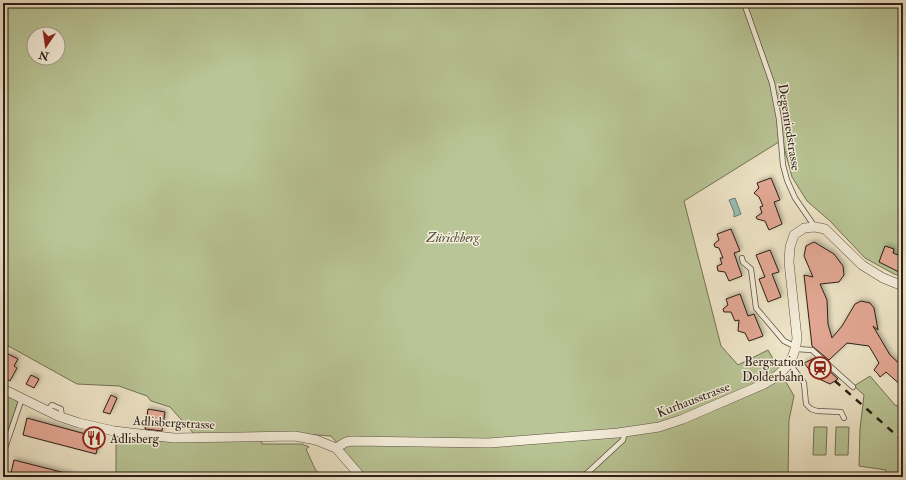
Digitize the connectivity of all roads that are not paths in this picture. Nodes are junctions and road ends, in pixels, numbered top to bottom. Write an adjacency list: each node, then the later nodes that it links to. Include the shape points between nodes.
1 (744, 3): 2 (lane, Degenriedstrasse, via 772,83 779,119 782,165 795,198)
2 (815, 227): 4 (street, via 825,229 872,272); 5 (street, Kurhausstrasse, via 804,228 794,235 790,247)
3 (742, 258): 5 (lane, via 751,269 756,308 784,341)
4 (903, 286)
5 (796, 348): 6 (street, Kurhausstrasse); 7 (lane, via 812,350)
6 (790, 364): 10 (lane, via 804,383 806,404 817,411 842,412); 11 (street, Kurhausstrasse, via 764,384 683,420)
7 (853, 387)
8 (3, 389): 9 (street, Adlisbergstrasse)
9 (22, 398): 12 (street, Adlisbergstrasse, via 62,418 96,428 144,436 295,436 316,440); 13 (lane)
10 (844, 418)
11 (625, 432): 12 (street, Kurhausstrasse, via 489,443 352,441); 15 (lane, via 623,440)
12 (336, 448): 14 (street, Adlisbergstrasse)
13 (3, 454)
14 (361, 477)
15 (583, 477)

